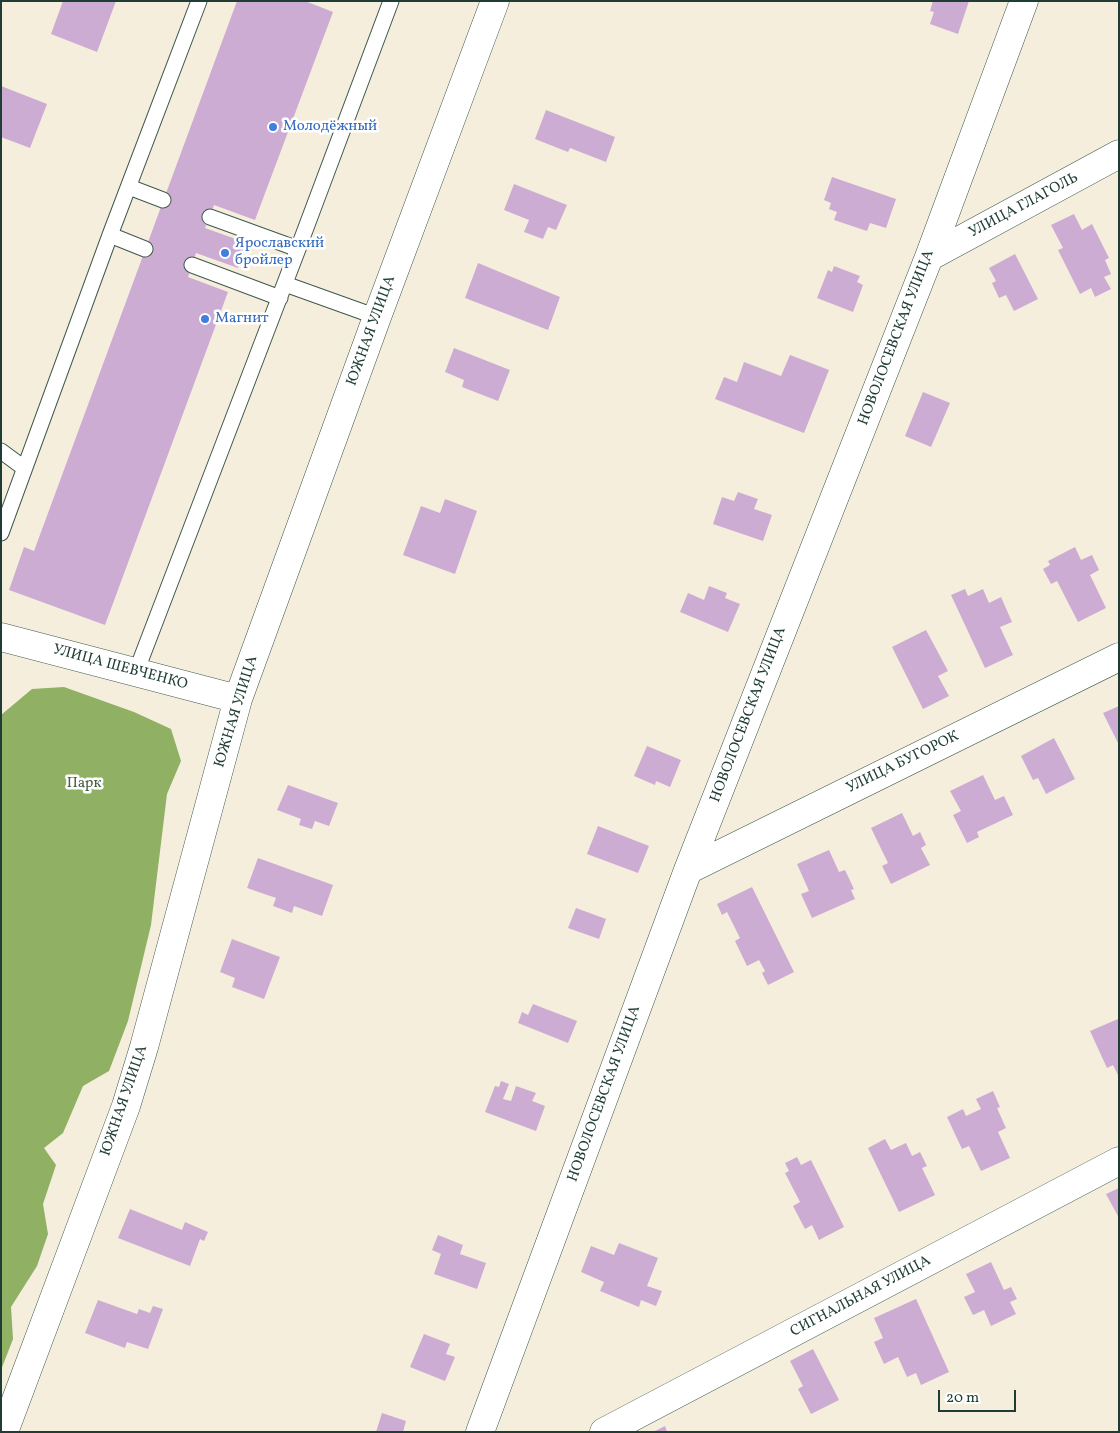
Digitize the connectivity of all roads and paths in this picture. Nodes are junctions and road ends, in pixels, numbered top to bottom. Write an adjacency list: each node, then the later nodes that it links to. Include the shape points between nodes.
1 (199, 1): 6 (lane)
2 (391, 1): 11 (lane)
3 (495, 1): 15 (street, ЮЖНАЯ УЛИЦА)
4 (1024, 1): 12 (street, НОВОЛОСЕВСКАЯ УЛИЦА)
5 (1119, 154): 12 (street, УЛИЦА ГЛАГОЛЬ)
6 (129, 187): 7 (lane); 9 (lane)
7 (163, 200)
8 (210, 217): 11 (lane)
9 (110, 235): 10 (lane); 17 (lane)
10 (145, 249)
11 (298, 249): 14 (lane)
12 (929, 257): 23 (street, НОВОЛОСЕВСКАЯ УЛИЦА)
13 (192, 265): 14 (lane)
14 (282, 291): 15 (lane); 21 (lane)
15 (377, 317): 22 (street, ЮЖНАЯ УЛИЦА)
16 (1, 451): 17 (lane)
17 (24, 468): 18 (lane)
18 (1, 533)
19 (1, 637): 21 (street, УЛИЦА ШЕВЧЕНКО)
20 (1119, 656): 23 (street, УЛИЦА БУГОРОК)
21 (136, 672): 22 (street, УЛИЦА ШЕВЧЕНКО)
22 (238, 699): 25 (street, ЮЖНАЯ УЛИЦА, via 126,1106)
23 (688, 870): 26 (street, НОВОЛОСЕВСКАЯ УЛИЦА)
24 (1119, 1161): 27 (street, СИГНАЛЬНАЯ УЛИЦА)
25 (4, 1432)
26 (480, 1432)
27 (604, 1432)

